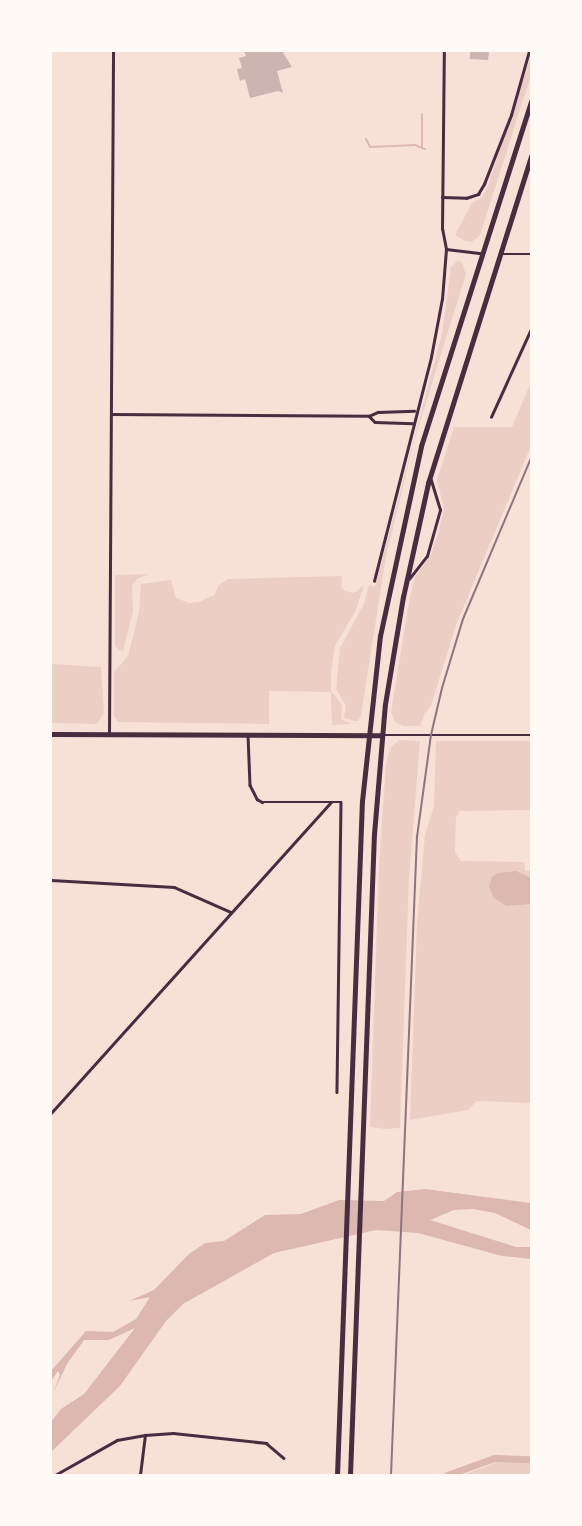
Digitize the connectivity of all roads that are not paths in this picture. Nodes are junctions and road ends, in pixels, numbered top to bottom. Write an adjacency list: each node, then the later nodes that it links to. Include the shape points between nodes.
1 (113, 51): 13 (street)
2 (444, 51): 6 (street)
3 (529, 51): 6 (street, via 484,184 478,194 466,198)
4 (531, 101): 8 (highway)
5 (531, 156): 9 (highway)
6 (442, 197): 7 (street)
7 (446, 249): 8 (street); 12 (street, via 436,334)
8 (483, 254): 23 (highway, via 427,426 403,517)
9 (500, 254): 10 (street); 17 (highway)
10 (531, 254)
11 (531, 330): 15 (street)
12 (415, 411): 14 (street, via 382,411); 16 (street)
13 (111, 414): 14 (street); 21 (street)
14 (369, 416): 16 (street, via 375,422)
15 (492, 417)
16 (412, 423): 18 (street)
17 (430, 478): 19 (highway); 19 (street, via 440,510 426,555)
18 (374, 581)
19 (405, 584): 24 (highway)
20 (51, 734): 21 (main road)
21 (109, 734): 22 (main road)
22 (248, 734): 23 (main road); 26 (street, via 250,785 257,799)
23 (367, 735): 24 (main road); 35 (highway)
24 (382, 735): 25 (street); 36 (highway, via 373,834)
25 (531, 735)
26 (331, 802): 28 (street); 29 (street, via 341,802)
27 (51, 880): 28 (street, via 174,887)
28 (232, 912): 30 (street)
29 (337, 1092)
30 (51, 1113)
31 (145, 1435): 32 (street, via 173,1433 266,1443); 33 (street, via 117,1440); 34 (street)
32 (284, 1458)
33 (55, 1475)
34 (140, 1475)
35 (337, 1475)
36 (350, 1475)

